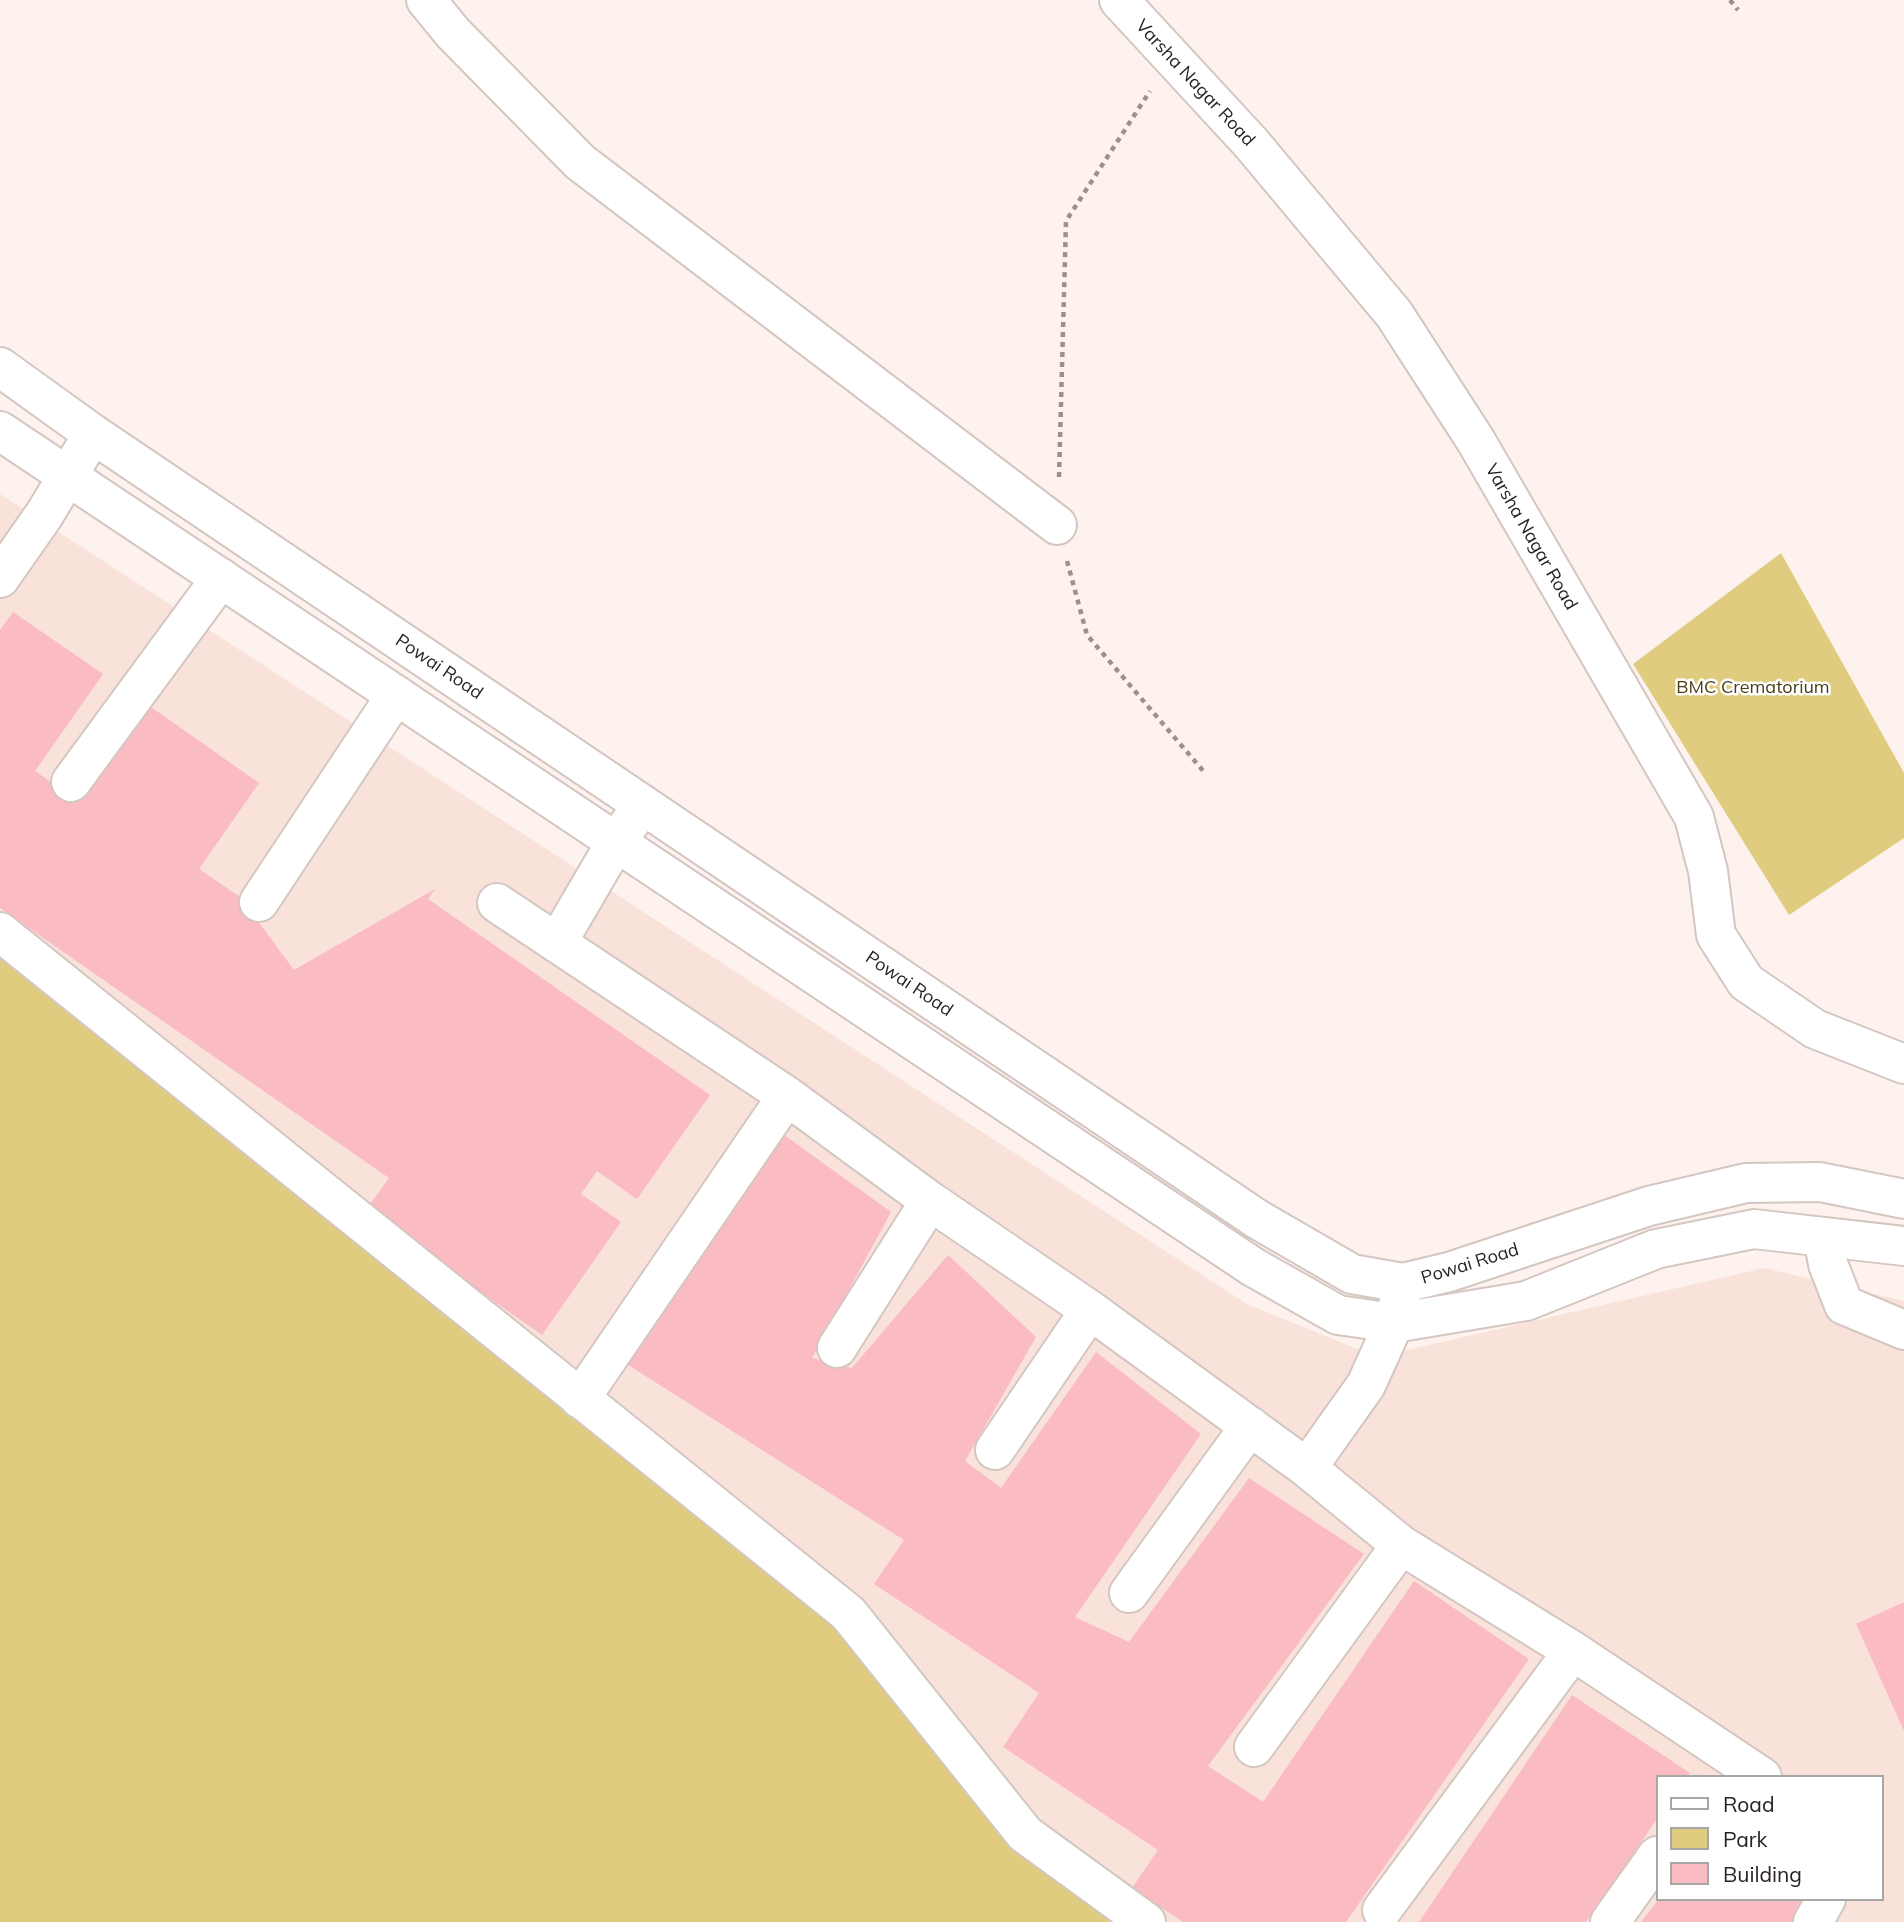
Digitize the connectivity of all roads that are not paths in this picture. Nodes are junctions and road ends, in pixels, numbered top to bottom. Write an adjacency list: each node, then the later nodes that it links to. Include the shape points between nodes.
1 (426, 0): 7 (main road, via 580,162)
2 (1119, 0): 18 (main road, Varsha Nagar Road, via 1251,143 1394,314 1476,441 1693,817 1708,871 1716,936 1746,982 1815,1029)
3 (0, 367): 5 (main road, Powai Road)
4 (0, 431): 6 (main road)
5 (93, 434): 6 (main road); 12 (main road, Powai Road)
6 (67, 475): 8 (main road); 9 (main road)
7 (1058, 525)
8 (0, 578)
9 (221, 578): 10 (main road); 11 (main road)
10 (396, 695): 13 (main road); 14 (main road)
11 (71, 782)
12 (643, 805): 13 (main road); 20 (main road, Powai Road)
13 (616, 842): 17 (main road); 21 (main road)
14 (259, 902)
15 (497, 904): 17 (main road)
16 (0, 932): 31 (main road)
17 (557, 943): 19 (main road)
18 (1904, 1064)
19 (787, 1096): 23 (main road); 31 (main road)
20 (1074, 1096): 21 (main road); 26 (main road, Powai Road, via 1257,1219 1328,1260 1352,1273)
21 (1052, 1132): 28 (main road, via 1253,1267 1338,1315)
22 (1904, 1199): 26 (main road, Powai Road, via 1820,1182 1746,1183 1649,1206)
23 (930, 1201): 27 (main road); 30 (main road)
24 (1823, 1237): 25 (main road); 28 (main road, via 1754,1228 1656,1250 1525,1301); 29 (main road, via 1844,1305)
25 (1904, 1246)
26 (1402, 1283): 28 (main road)
27 (1090, 1310): 32 (main road); 33 (main road)
28 (1394, 1324): 34 (main road, via 1366,1385)
29 (1904, 1330)
30 (837, 1348)
31 (580, 1399): 44 (main road, via 848,1613 1024,1834)
32 (1250, 1426): 34 (main road); 36 (main road)
33 (995, 1450)
34 (1307, 1468): 35 (main road)
35 (1401, 1545): 37 (main road); 38 (main road)
36 (1129, 1593)
37 (1573, 1651): 39 (main road); 43 (main road)
38 (1254, 1746)
39 (1721, 1767): 40 (main road)
40 (1754, 1775)
41 (1656, 1857): 45 (main road)
42 (1825, 1901): 46 (main road)
43 (1382, 1910)
44 (1146, 1922)
45 (1610, 1922)
46 (1813, 1922)

